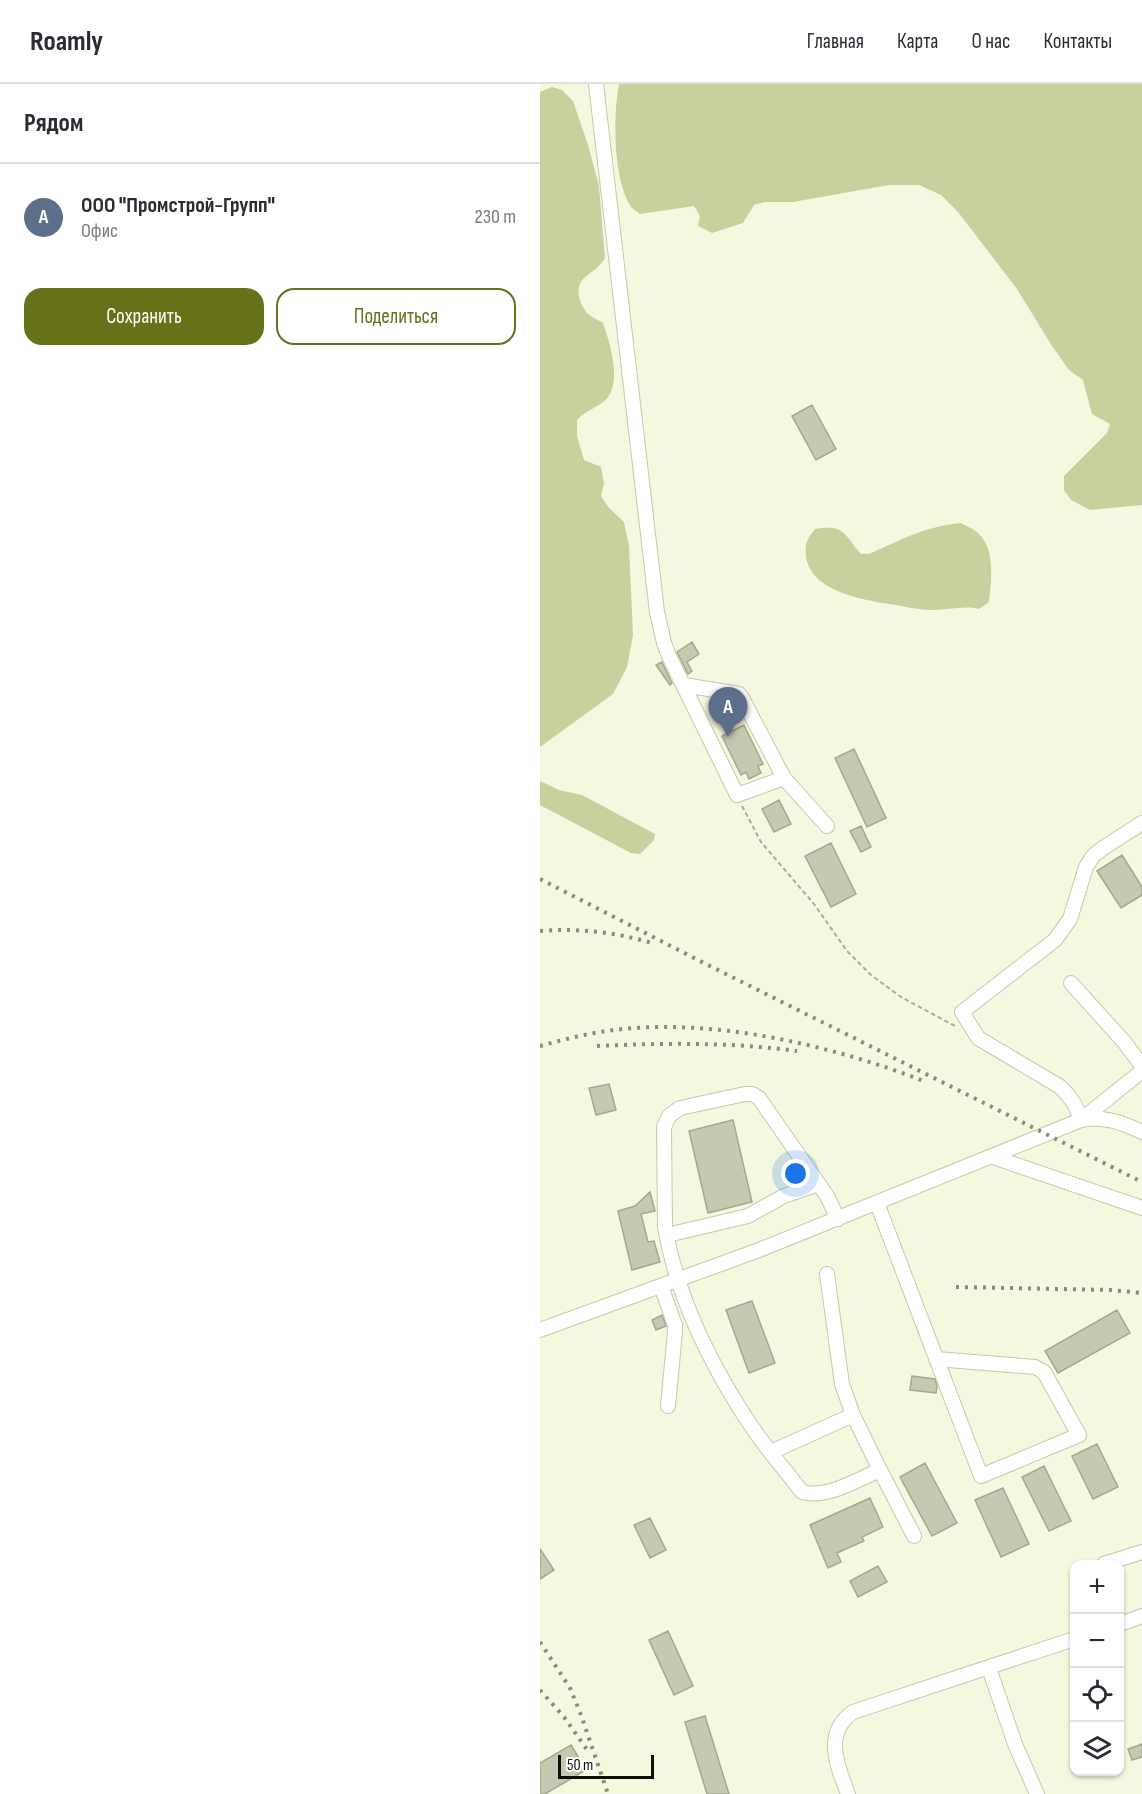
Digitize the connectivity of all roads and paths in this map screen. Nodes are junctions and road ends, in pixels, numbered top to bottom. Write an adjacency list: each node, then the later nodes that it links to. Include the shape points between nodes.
1 (596, 84): 2 (street, via 657,612 664,643)
2 (684, 686): 3 (street, via 739,694); 4 (street)
3 (784, 778): 4 (street); 6 (street)
4 (737, 795): 8 (path, via 761,842 853,957 902,997)
5 (1142, 823): 11 (street, via 1094,856 1086,867 1070,919 1055,940 962,1012 978,1038 1059,1086 1070,1096)
6 (827, 826)
7 (1071, 983): 9 (street)
8 (959, 1028)
9 (1142, 1066)
10 (1142, 1071): 11 (street)
11 (1081, 1120): 12 (street, via 1108,1119); 13 (street)
12 (1142, 1132)
13 (993, 1157): 15 (street); 16 (street)
14 (819, 1184): 17 (street); 18 (street, via 784,1196 748,1216); 18 (street, via 759,1098 752,1094 680,1108 669,1116 664,1127)
15 (877, 1203): 17 (street); 23 (street)
16 (1142, 1208)
17 (838, 1219): 20 (street)
18 (667, 1235): 20 (street)
19 (827, 1274): 25 (street, via 842,1384)
20 (678, 1280): 21 (street); 26 (street, via 724,1382)
21 (661, 1286): 22 (street); 24 (street, via 675,1325)
22 (540, 1330)
23 (936, 1359): 23 (street, via 981,1476 1079,1435 1044,1372 1035,1367)
24 (668, 1406)
25 (854, 1415): 26 (street); 27 (street)
26 (771, 1452): 27 (street, via 802,1492 812,1494 824,1493)
27 (880, 1470): 28 (street)
28 (914, 1536)
29 (1142, 1552): 30 (street)
30 (1117, 1560)
31 (1142, 1616): 32 (street)
32 (1124, 1621)
33 (1070, 1640): 34 (street)
34 (989, 1668): 35 (street, via 844,1718 836,1736 835,1756); 36 (street)
35 (848, 1794)
36 (1037, 1794)

